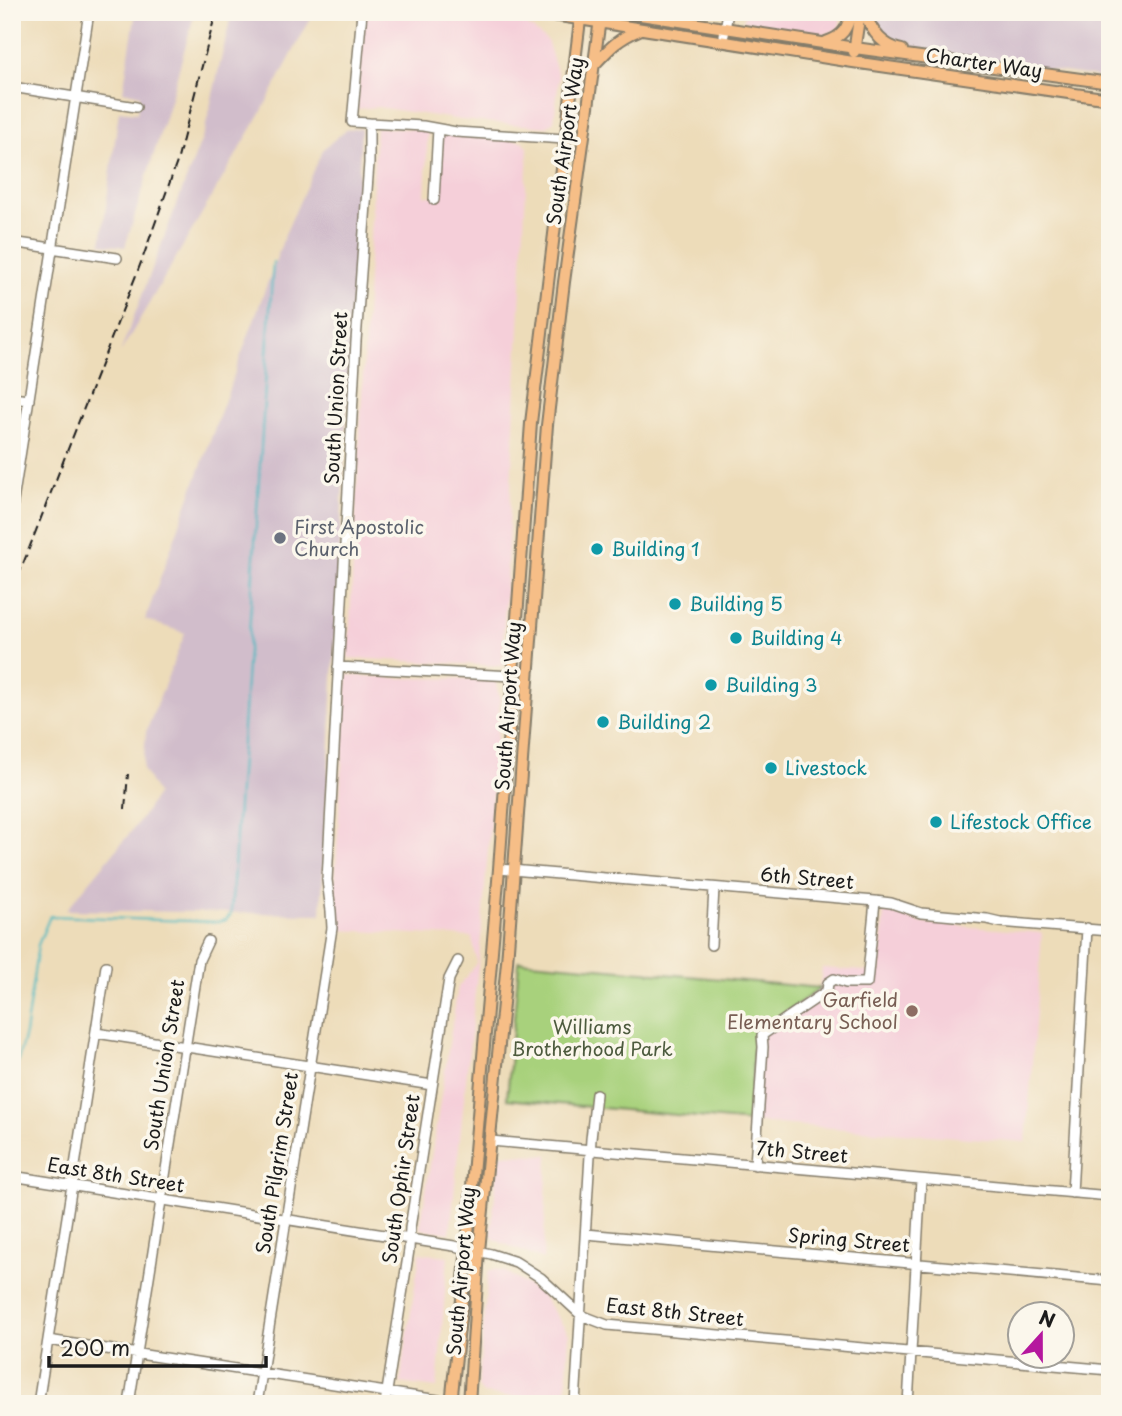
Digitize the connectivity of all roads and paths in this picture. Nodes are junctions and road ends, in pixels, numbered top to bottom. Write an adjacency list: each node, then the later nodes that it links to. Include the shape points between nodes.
1 (89, 12): 20 (street)
2 (362, 12): 23 (street, via 352,122)
3 (534, 12): 8 (main road, Charter Way)
4 (621, 12): 11 (main road)
5 (728, 12): 11 (street)
6 (851, 12): 13 (main road, via 844,33)
7 (862, 12): 14 (main road); 17 (main road, via 876,35 894,48 1076,73)
8 (580, 16): 9 (main road, Charter Way); 26 (main road, South Airport Way)
9 (600, 17): 10 (main road, Charter Way); 16 (main road, South Airport Way)
10 (640, 29): 12 (main road, Charter Way); 16 (main road, via 611,46)
11 (725, 29): 12 (street); 13 (main road)
12 (723, 42): 15 (main road, Charter Way)
13 (822, 43): 14 (main road)
14 (855, 48): 15 (main road); 17 (main road)
15 (853, 62): 21 (main road, Charter Way)
16 (592, 67): 24 (main road, South Airport Way)
17 (1084, 79): 18 (main road)
18 (1110, 83)
19 (12, 87): 20 (street)
20 (76, 97): 22 (street); 29 (street)
21 (1110, 99)
22 (136, 107)
23 (369, 123): 25 (street); 34 (street, South Union Street)
24 (584, 128): 26 (main road); 37 (main road, South Airport Way, via 547,425)
25 (438, 129): 26 (street); 27 (street)
26 (565, 139): 35 (main road, South Airport Way, via 531,423)
27 (434, 200)
28 (12, 242): 29 (street)
29 (53, 248): 30 (street); 32 (street)
30 (117, 258)
31 (12, 398): 32 (street)
32 (29, 400): 33 (street)
33 (12, 508)
34 (338, 667): 35 (street); 41 (street, South Union Street, via 327,880)
35 (513, 676): 36 (main road, South Airport Way)
36 (499, 869): 37 (street, 6th Street); 64 (main road, South Airport Way)
37 (513, 870): 38 (street, 6th Street); 52 (main road, South Airport Way)
38 (714, 888): 39 (street, 6th Street); 44 (street)
39 (875, 901): 40 (street, 6th Street, via 920,913); 54 (street, via 867,982 834,979 827,991 762,1035)
40 (1087, 928): 42 (street, 6th Street); 58 (street)
41 (331, 929): 49 (street, South Pilgrim Street)
42 (1110, 930)
43 (208, 941): 48 (street, South Union Street, via 199,960)
44 (710, 945)
45 (458, 961): 50 (street, South Ophir Street, via 449,979)
46 (106, 966): 47 (street)
47 (96, 1033): 48 (street); 57 (street)
48 (185, 1046): 49 (street); 60 (street, South Union Street)
49 (310, 1066): 50 (street); 61 (street, South Pilgrim Street)
50 (432, 1085): 63 (street, South Ophir Street)
51 (596, 1094): 53 (street)
52 (491, 1141): 53 (street, 7th Street); 65 (main road, South Airport Way)
53 (591, 1150): 54 (street, 7th Street); 62 (street)
54 (755, 1165): 56 (street, 7th Street)
55 (12, 1176): 57 (street, East 8th Street)
56 (921, 1180): 58 (street, 7th Street); 66 (street)
57 (72, 1186): 60 (street, East 8th Street); 69 (street)
58 (1072, 1193): 59 (street, 7th Street)
59 (1110, 1196)
60 (161, 1200): 61 (street, East 8th Street); 71 (street, South Union Street)
61 (286, 1219): 63 (street, East 8th Street); 73 (street, South Pilgrim Street)
62 (586, 1234): 66 (street, Spring Street); 68 (street)
63 (410, 1238): 64 (street, East 8th Street); 74 (street, South Ophir Street)
64 (466, 1248): 65 (street, East 8th Street); 76 (main road, South Airport Way)
65 (479, 1251): 68 (street, East 8th Street, via 531,1271); 75 (main road, South Airport Way)
66 (916, 1264): 67 (street, Spring Street); 70 (street)
67 (1110, 1281)
68 (581, 1315): 70 (street, East 8th Street, via 607,1325); 82 (street)
69 (48, 1340): 71 (street); 77 (street)
70 (911, 1352): 72 (street, East 8th Street); 83 (street)
71 (137, 1353): 73 (street); 78 (street, South Union Street)
72 (1110, 1370)
73 (262, 1373): 74 (street); 79 (street, South Pilgrim Street)
74 (387, 1393): 76 (street); 80 (street, South Ophir Street)
75 (469, 1402): 81 (street)
76 (451, 1403)
77 (38, 1404)
78 (129, 1404)
79 (257, 1404)
80 (385, 1404)
81 (502, 1404)
82 (575, 1404)
83 (908, 1404)

